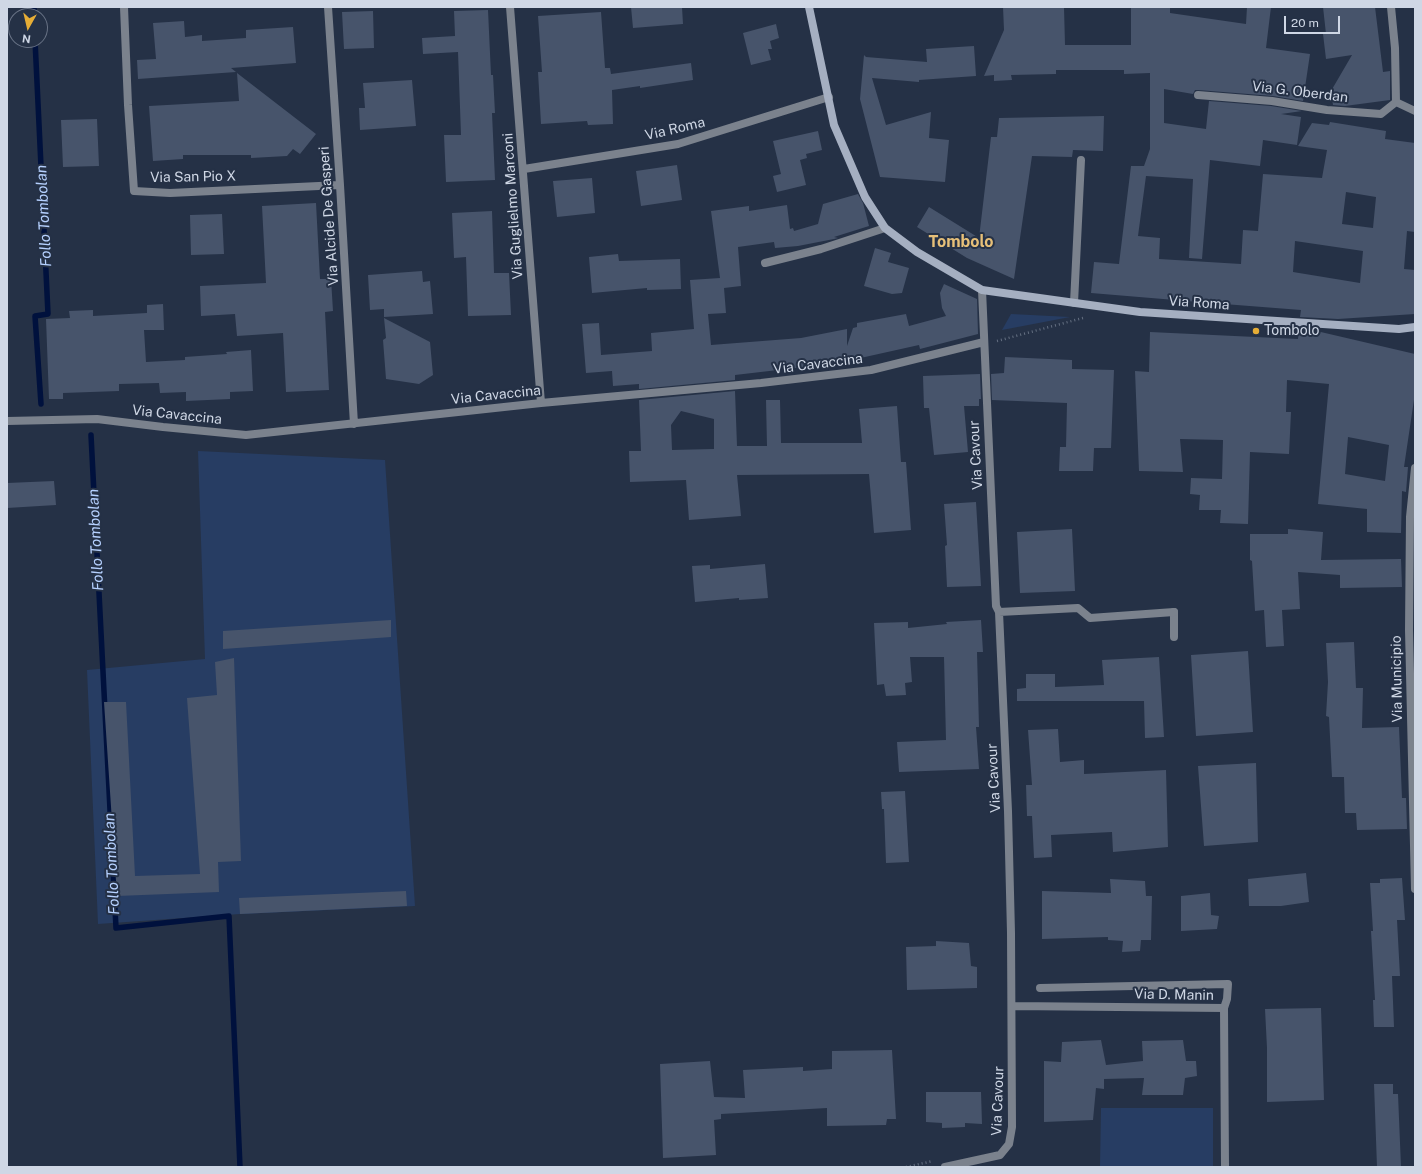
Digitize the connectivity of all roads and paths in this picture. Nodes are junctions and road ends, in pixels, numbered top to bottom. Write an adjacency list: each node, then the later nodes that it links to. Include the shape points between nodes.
1 (124, 7): 12 (street, Via San Pio X, via 134,191 170,193)
2 (328, 7): 12 (street, Via Alcide De Gasperi)
3 (510, 7): 11 (street, Via Guglielmo Marconi)
4 (809, 7): 7 (main road, Via Roma)
5 (1391, 7): 8 (street)
6 (1198, 95): 8 (street, Via G. Oberdan, via 1381,114)
7 (829, 96): 11 (street, Via Roma, via 678,144); 13 (main road, Via Roma, via 834,124 864,197)
8 (1396, 102): 9 (street)
9 (1415, 111)
10 (1081, 160): 16 (street)
11 (524, 169): 20 (street, Via Guglielmo Marconi)
12 (340, 185): 22 (street, Via Alcide De Gasperi)
13 (885, 228): 14 (street, via 821,250); 15 (main road, Via Roma, via 917,252)
14 (764, 263)
15 (982, 290): 16 (main road, Via Roma); 19 (street)
16 (1074, 303): 17 (main road, Via Roma)
17 (1101, 307): 18 (main road, Via Roma, via 1140,312 1399,329); 19 (path, via 1081,320)
18 (1415, 327)
19 (984, 342): 20 (street, Via Cavaccina, via 871,370); 24 (street, Via Cavour, via 996,606)
20 (541, 403): 22 (street, Via Cavaccina)
21 (7, 421): 22 (street, Via Cavaccina, via 97,419 246,435)
22 (354, 424)
23 (1415, 468): 26 (street, Via Municipio, via 1410,517 1409,630)
24 (999, 612): 25 (street, via 1078,608 1090,618 1174,612); 29 (street, Via Cavour, via 1008,811)
25 (1174, 637)
26 (1414, 790): 27 (street, Via Municipio)
27 (1415, 889)
28 (1040, 988): 30 (street, via 1228,984)
29 (1012, 1006): 30 (street, Via D. Manin); 33 (street, Via Cavour, via 1012,1127 1009,1144 1000,1155)
30 (1224, 1008): 34 (street, Via D. Manin)
31 (936, 1160): 32 (path)
32 (906, 1167)
33 (945, 1167)
34 (1225, 1167)

